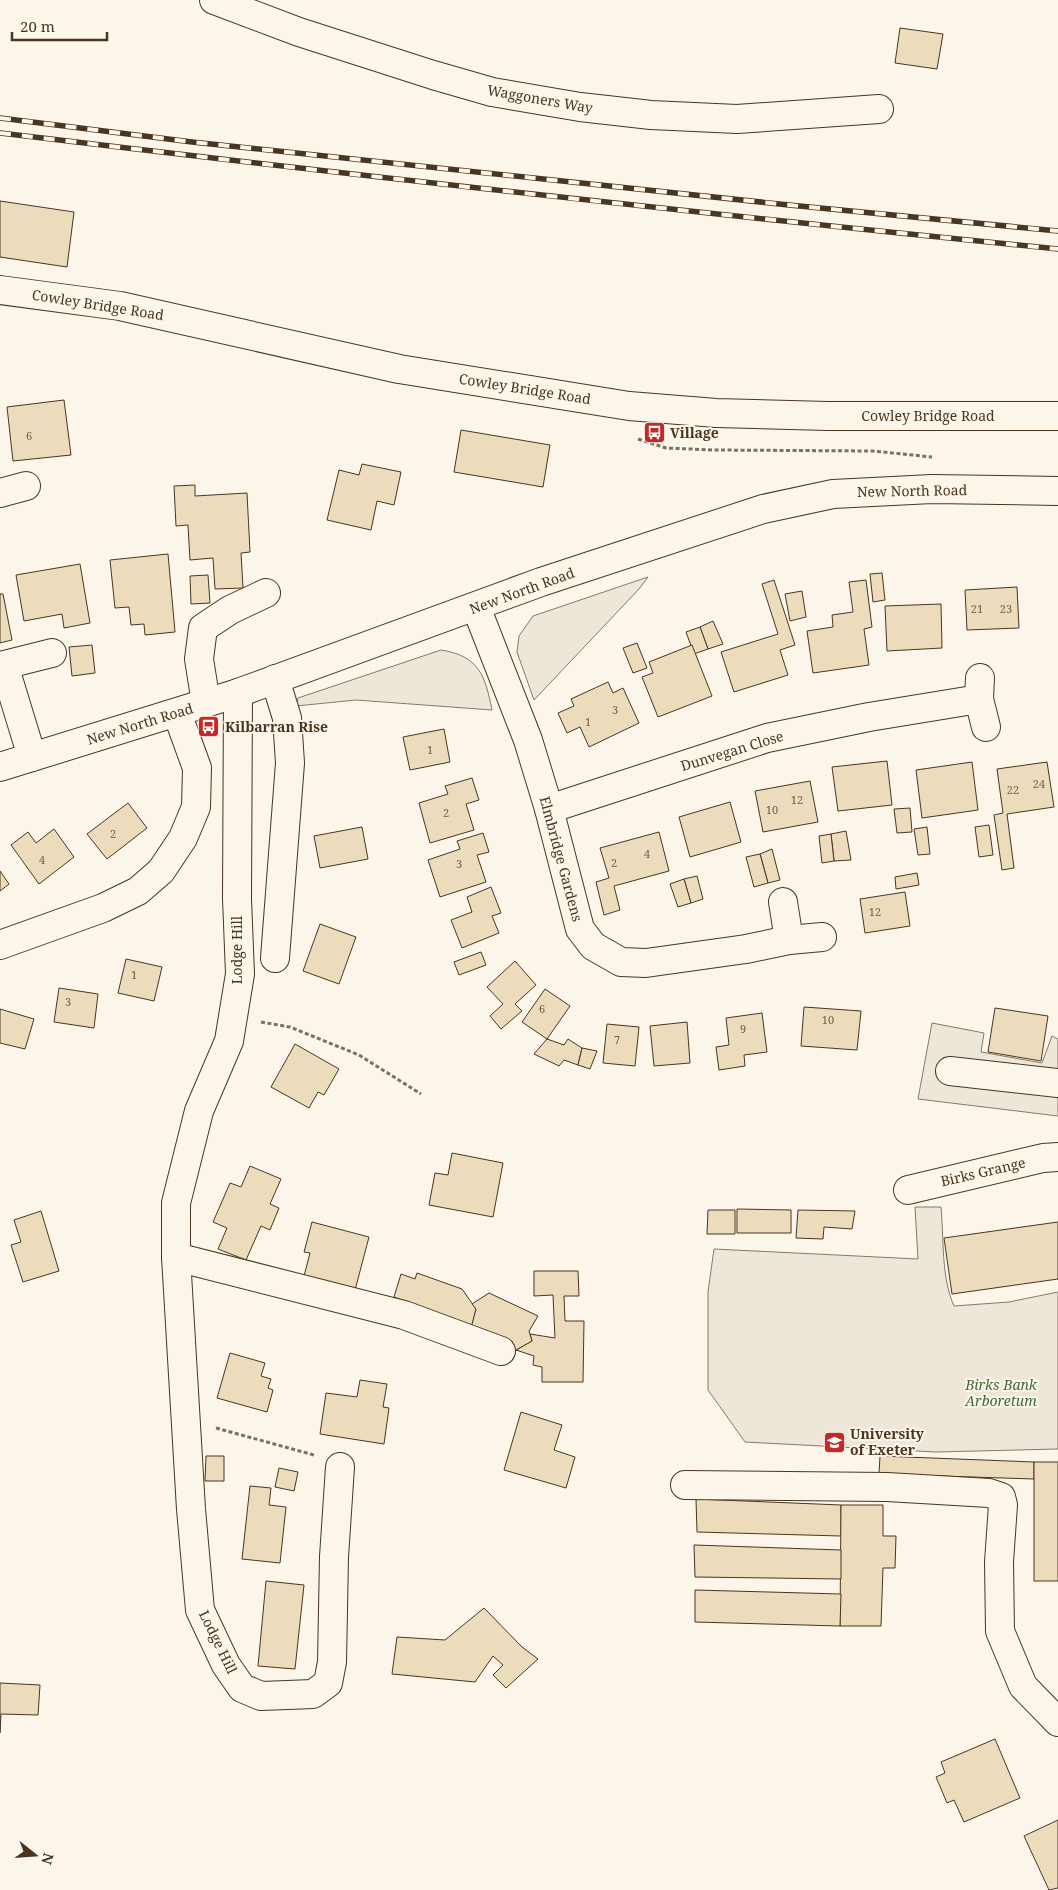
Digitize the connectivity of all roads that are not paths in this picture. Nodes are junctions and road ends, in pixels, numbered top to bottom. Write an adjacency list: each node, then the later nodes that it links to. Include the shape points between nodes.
1 (214, 0): 2 (main road, Waggoners Way, via 299,32 433,75 492,92 580,107 737,119)
2 (879, 109)
3 (0, 290): 4 (main road, Cowley Bridge Road, via 120,306 399,369 629,406 716,413 828,416)
4 (1058, 416)
5 (26, 486): 7 (main road)
6 (1058, 491): 9 (main road, New North Road, via 932,489 833,494 796,501 667,539)
7 (0, 492)
8 (266, 593): 13 (main road, via 230,610 203,628 199,659)
9 (476, 607): 11 (main road, New North Road); 18 (main road, Elmbridge Gardens, via 528,740)
10 (52, 654): 16 (main road, via 4,665)
11 (276, 679): 12 (main road, New North Road); 23 (main road, via 287,718 290,763)
12 (238, 693): 13 (main road, New North Road); 28 (main road, Lodge Hill, via 240,974 229,1041 199,1112 176,1203)
13 (206, 703): 14 (main road, New North Road)
14 (177, 713): 16 (main road, New North Road); 22 (main road, via 197,768 196,808 184,838 161,871 138,891 103,908)
15 (986, 727): 18 (main road, Dunvegan Close, via 979,688 869,717 767,738)
16 (32, 757): 17 (main road, New North Road)
17 (0, 766)
18 (549, 809): 21 (main road, Elmbridge Gardens, via 580,929 593,946 621,962 646,964)
19 (783, 902): 21 (main road)
20 (822, 936): 21 (main road, Elmbridge Gardens)
21 (789, 940)
22 (0, 945)
23 (275, 958)
24 (950, 1072): 25 (main road)
25 (1058, 1083)
26 (1051, 1158): 27 (main road, Birks Grange)
27 (908, 1190)
28 (176, 1257): 29 (main road, via 404,1315); 30 (main road, Lodge Hill, via 200,1610 226,1665 242,1688 261,1696 313,1694 328,1683 332,1662)
29 (501, 1351)
30 (340, 1466)
31 (685, 1485): 32 (main road, via 887,1487 989,1493 1001,1497 1000,1631 1023,1686)
32 (1058, 1722)

